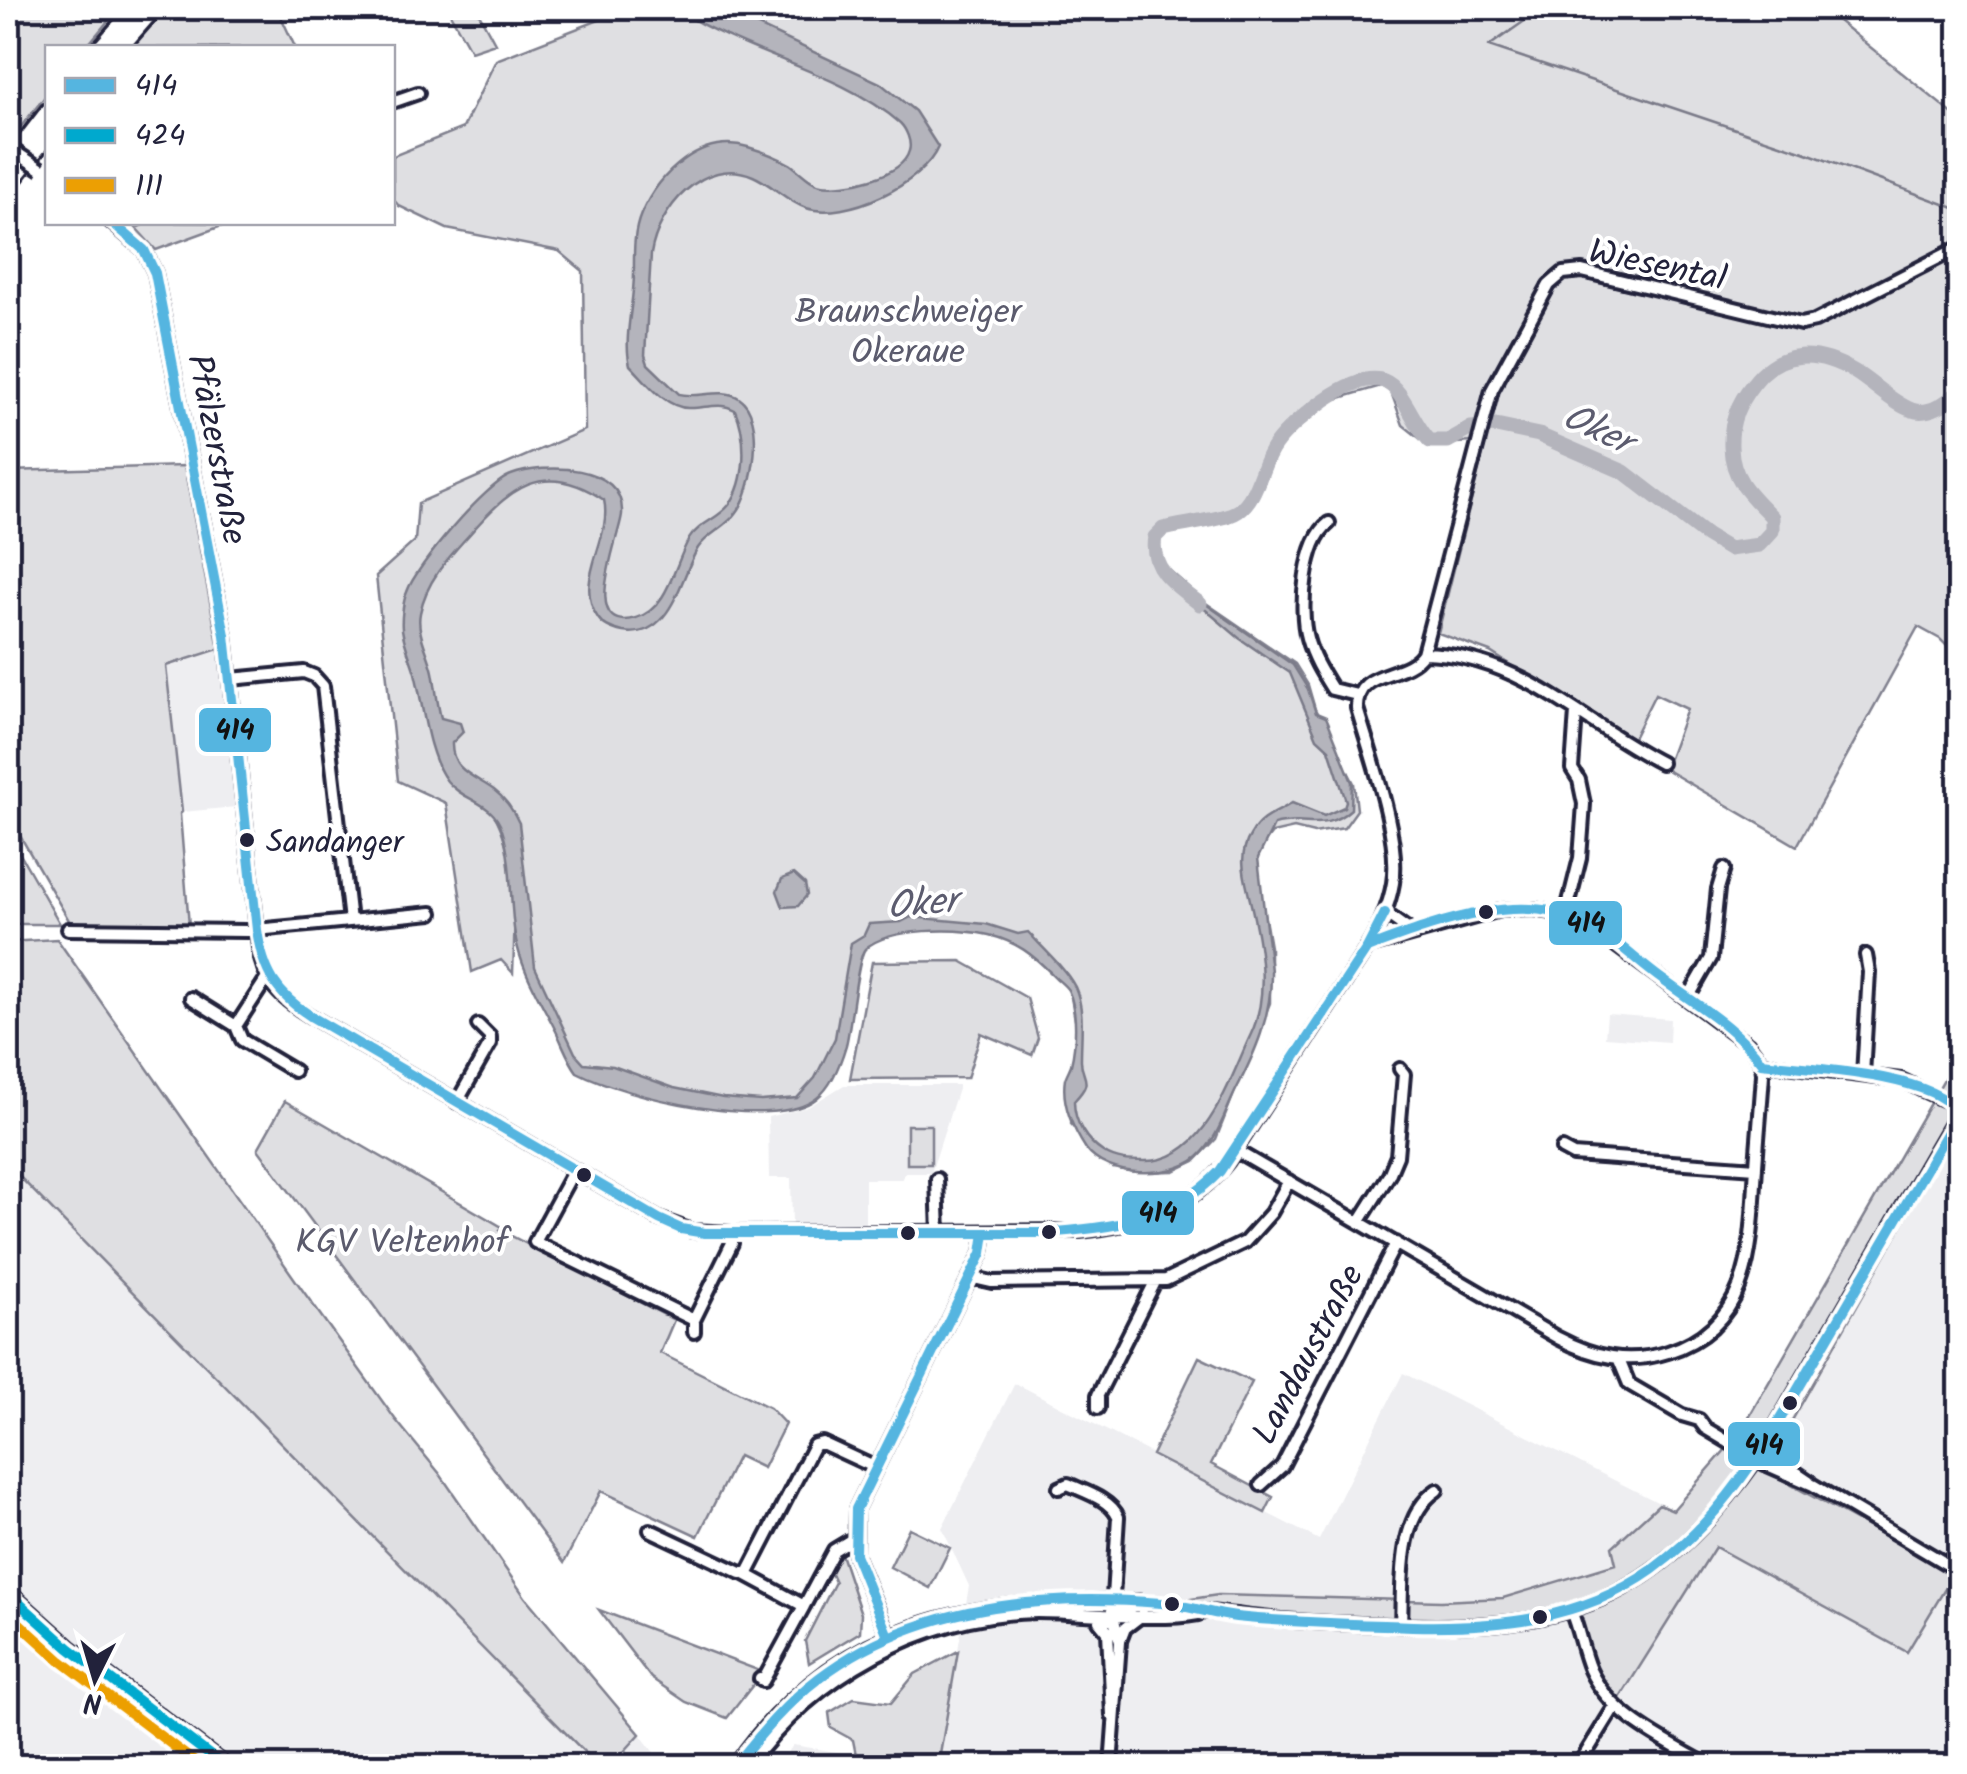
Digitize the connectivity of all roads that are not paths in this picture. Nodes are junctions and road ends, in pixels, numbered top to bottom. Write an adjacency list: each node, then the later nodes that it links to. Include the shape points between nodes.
1 (136, 8): 3 (highway)
2 (154, 8): 4 (highway)
3 (105, 45)
4 (122, 45)
5 (418, 93): 6 (street)
6 (395, 101)
7 (45, 116): 10 (highway)
8 (45, 138): 12 (highway)
9 (8, 146): 11 (street, bridge)
10 (8, 164)
11 (44, 172)
12 (8, 186)
13 (126, 226): 17 (street, Pfälzerstraße, via 155,273)
14 (1960, 248): 16 (street, Wiesental, via 1801,324 1582,271 1562,273 1549,285 1486,408)
15 (1329, 523): 18 (street, via 1316,536 1310,558 1304,629 1332,689)
16 (1423, 653): 18 (street, via 1406,668 1365,683); 19 (street, via 1496,665)
17 (231, 679): 25 (street, via 304,672 323,686); 27 (street, Pfälzerstraße)
18 (1357, 695): 23 (street, via 1394,854)
19 (1576, 712): 20 (street); 24 (street, via 1572,769 1584,804)
20 (1661, 764)
21 (1724, 869): 33 (street, via 1712,958)
22 (432, 912): 25 (street)
23 (1386, 913): 28 (street); 29 (street)
24 (1566, 914): 28 (street, via 1514,908); 33 (street)
25 (350, 921): 27 (street)
26 (68, 929): 27 (street)
27 (257, 930): 31 (street, Pfälzerstraße)
28 (1413, 933): 29 (street)
29 (1366, 948): 43 (street)
30 (1866, 955): 39 (street)
31 (267, 978): 35 (street); 40 (street, via 296,1008)
32 (191, 998): 35 (street)
33 (1688, 998): 36 (street, via 1748,1044)
34 (478, 1025): 40 (street, via 490,1044)
35 (236, 1026): 38 (street, via 242,1040)
36 (1762, 1063): 39 (street); 44 (street)
37 (1400, 1069): 48 (street, via 1397,1156)
38 (294, 1071)
39 (1862, 1075): 41 (street, via 1916,1085)
40 (456, 1102): 45 (street)
41 (1958, 1110): 57 (street)
42 (1562, 1149): 44 (street, via 1574,1156)
43 (1235, 1150): 47 (street); 51 (street, via 1204,1188 1157,1215 1080,1231)
44 (1756, 1168): 55 (street, via 1750,1260 1732,1304 1678,1349)
45 (574, 1170): 49 (street, via 670,1225); 49 (street, via 535,1242 694,1326)
46 (937, 1180): 50 (street)
47 (1288, 1181): 48 (street); 54 (street, via 1272,1212 1244,1242)
48 (1360, 1221): 52 (street)
49 (732, 1233): 50 (street)
50 (939, 1233): 51 (street)
51 (985, 1233): 53 (street)
52 (1396, 1243): 55 (street, via 1558,1338); 59 (street, Landaustraße, via 1282,1466)
53 (970, 1277): 54 (street); 58 (street)
54 (1155, 1282): 56 (street, via 1098,1395)
55 (1619, 1360): 57 (street, via 1629,1384)
56 (1098, 1408)
57 (1757, 1458): 64 (street, via 1776,1458); 70 (street, via 1726,1503 1675,1554)
58 (876, 1468): 63 (street, via 856,1509); 65 (street, via 814,1445)
59 (1260, 1485)
60 (1059, 1488): 67 (street, via 1068,1484 1116,1513)
61 (1437, 1490): 76 (street, via 1405,1542)
62 (650, 1530): 65 (street)
63 (854, 1538): 68 (street, via 834,1550); 77 (street)
64 (1958, 1568)
65 (745, 1574): 68 (street)
66 (8, 1593): 84 (main road)
67 (1114, 1600): 71 (street); 73 (street); 77 (street, via 977,1607 927,1621)
68 (804, 1606): 79 (street)
69 (8, 1608): 83 (main road)
70 (1570, 1611): 76 (street, via 1507,1624); 80 (street, via 1589,1668)
71 (1209, 1612): 73 (street, via 1135,1606); 74 (street); 76 (street)
72 (1091, 1613): 73 (street); 75 (street); 77 (street, via 978,1618)
73 (1112, 1613): 74 (street); 75 (street); 78 (street)
74 (1142, 1615): 78 (street)
75 (1104, 1626): 82 (street)
76 (1401, 1626)
77 (890, 1642): 81 (street, via 827,1672)
78 (1120, 1642): 82 (street)
79 (760, 1679)
80 (1615, 1706): 88 (street); 89 (street)
81 (782, 1718): 85 (street); 86 (street)
82 (1112, 1719): 87 (street)
83 (206, 1766)
84 (224, 1766)
85 (735, 1766)
86 (749, 1766)
87 (1111, 1766)
88 (1578, 1766)
89 (1710, 1766)

